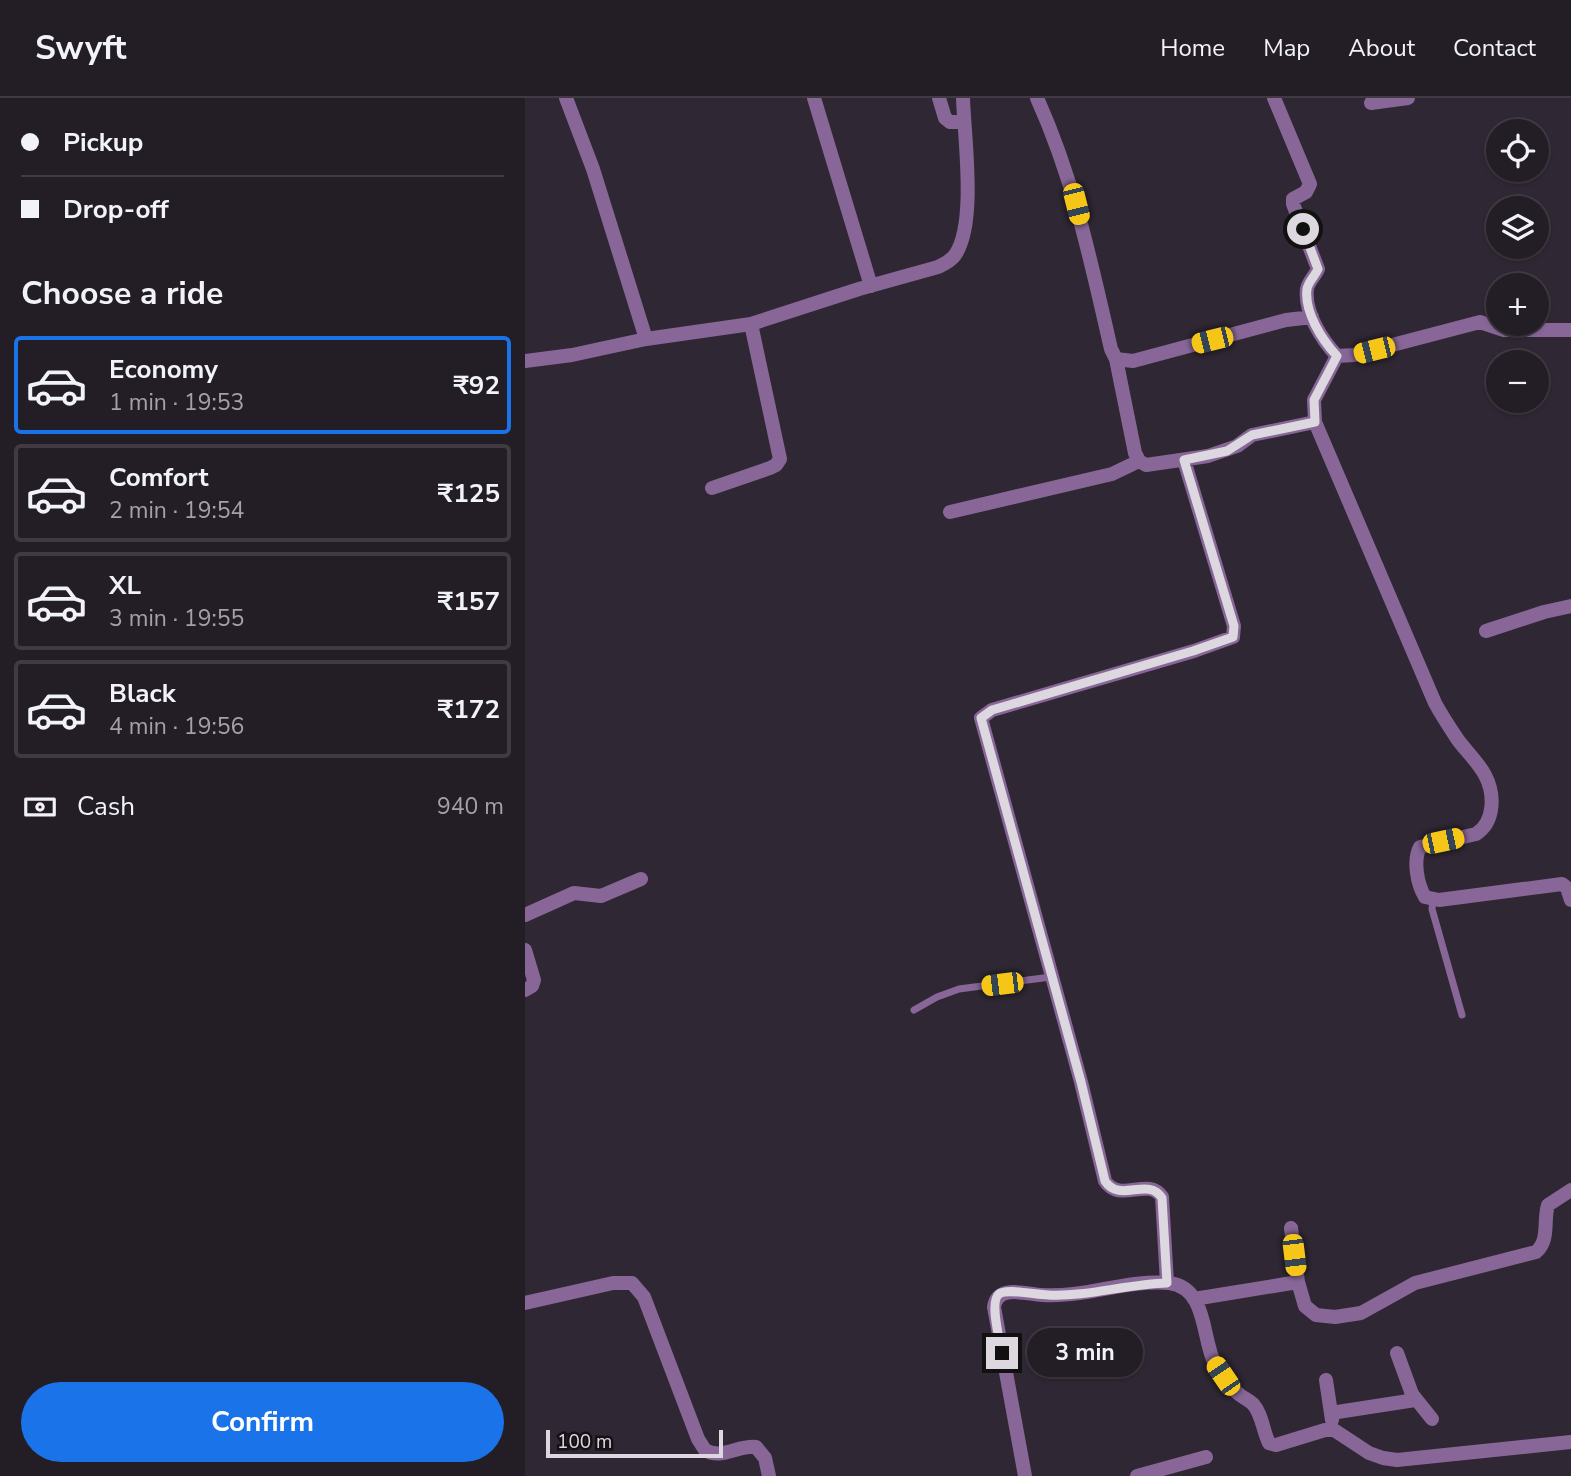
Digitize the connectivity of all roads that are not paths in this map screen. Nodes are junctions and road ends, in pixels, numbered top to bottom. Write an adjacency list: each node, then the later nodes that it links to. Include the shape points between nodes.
1 (566, 98): 14 (street)
2 (814, 98): 10 (street)
3 (939, 98): 9 (street, via 945,118)
4 (963, 98): 9 (street)
5 (1037, 98): 16 (street, via 1070,181)
6 (1274, 98): 11 (street, via 1310,184 1293,204 1318,269 1308,286)
7 (1408, 98): 8 (street)
8 (1371, 103)
9 (964, 122): 10 (street, via 968,184 961,243 955,255 938,267)
10 (871, 286): 12 (street)
11 (1311, 317): 15 (street); 16 (street, via 1133,361)
12 (751, 324): 14 (street); 21 (street, via 780,458 770,468)
13 (1571, 330): 15 (street, via 1504,330 1480,322)
14 (646, 339): 17 (street)
15 (1337, 356): 18 (street, via 1314,400)
16 (1116, 359): 20 (street)
17 (525, 361)
18 (1315, 422): 19 (street, via 1252,435 1227,451); 26 (street, via 1435,703 1489,785 1491,807 1483,829 1425,845 1417,852 1420,890)
19 (1184, 460): 20 (street, via 1154,465); 30 (street, via 1234,626 1233,637 992,710 981,718)
20 (1139, 461): 22 (street, via 1112,474)
21 (712, 488)
22 (950, 512)
23 (1571, 606): 24 (street)
24 (1486, 631)
25 (641, 879): 28 (street, via 601,896 574,893)
26 (1433, 900): 27 (street, via 1562,884); 33 (lane)
27 (1571, 900)
28 (525, 915)
29 (525, 950): 31 (street, via 534,980)
30 (1052, 977): 32 (lane, via 959,989); 37 (street, via 1105,1181 1115,1191 1147,1189 1162,1198)
31 (525, 990)
32 (914, 1010)
33 (1462, 1015)
34 (1571, 1190): 36 (street, via 1548,1205 1545,1241 1536,1252 1415,1283 1361,1312 1316,1315 1305,1306)
35 (1291, 1228): 36 (street)
36 (1298, 1282): 38 (street)
37 (1167, 1283): 38 (street, via 1178,1285); 50 (street, via 1049,1296 999,1294 994,1307)
38 (1194, 1299): 45 (street, via 1209,1352 1237,1393 1253,1404 1269,1443 1285,1444)
39 (525, 1303): 49 (street, via 632,1283 644,1297 705,1450 719,1454 756,1447 765,1458)
40 (1398, 1353): 42 (street)
41 (1326, 1380): 43 (street)
42 (1415, 1400): 43 (street); 44 (street)
43 (1331, 1413): 45 (street)
44 (1432, 1419)
45 (1334, 1430): 46 (street, via 1369,1453 1397,1460)
46 (1571, 1442)
47 (1206, 1457): 48 (street)
48 (1142, 1475)
49 (769, 1476)
50 (1024, 1476)

